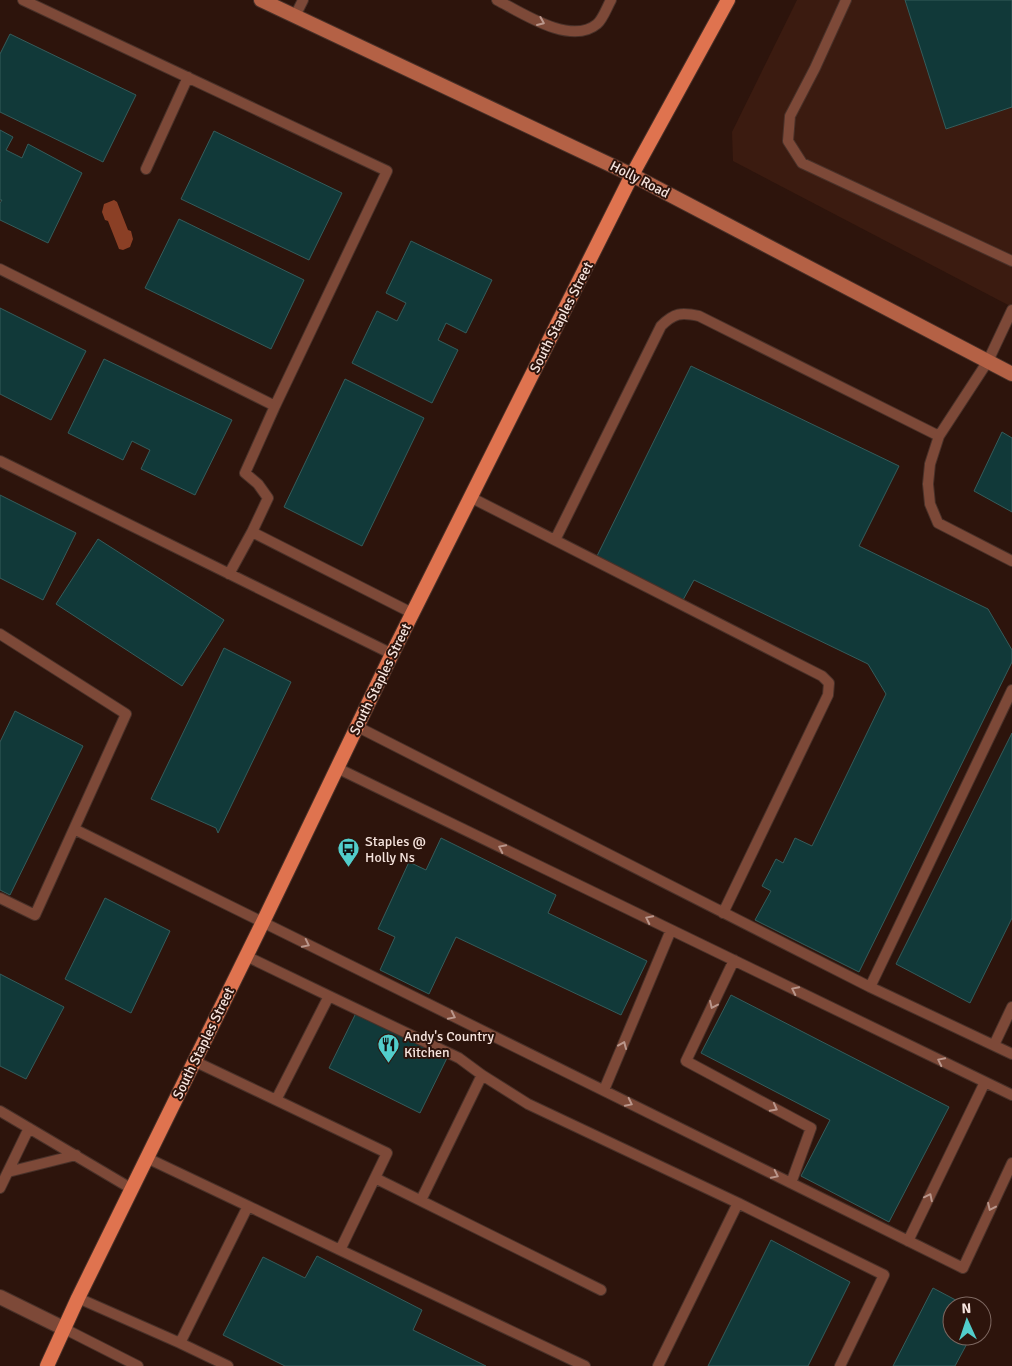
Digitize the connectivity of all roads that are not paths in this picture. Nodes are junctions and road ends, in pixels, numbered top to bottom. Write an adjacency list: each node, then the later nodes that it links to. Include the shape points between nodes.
1 (23, 0): 9 (lane)
2 (261, 0): 8 (main road, Holly Road)
3 (303, 0): 8 (lane)
4 (497, 0): 5 (lane, one-way to 5, via 539,22 581,32 598,23)
5 (611, 0)
6 (728, 0): 11 (main road, South Staples Street)
7 (846, 0): 12 (lane, via 790,116 788,141 802,162)
8 (295, 16): 11 (main road, Holly Road)
9 (188, 77): 10 (lane); 17 (lane, via 387,171)
10 (146, 169)
11 (632, 174): 15 (main road, Holly Road); 20 (main road, South Staples Street)
12 (1012, 261)
13 (0, 269): 17 (lane)
14 (1012, 310): 15 (lane)
15 (988, 361): 16 (main road, Holly Road); 18 (lane)
16 (1012, 374)
17 (276, 406): 21 (lane, via 245,473 268,498)
18 (939, 436): 22 (lane, via 699,316 683,313 661,326); 23 (lane, via 930,464 928,484 930,504 938,523)
19 (0, 460): 24 (lane)
20 (470, 498): 22 (lane); 25 (main road, South Staples Street)
21 (252, 532): 24 (lane); 25 (lane)
22 (555, 540): 33 (lane, via 822,676 829,683 828,695)
23 (1012, 561)
24 (229, 574): 27 (lane)
25 (412, 613): 27 (main road, South Staples Street)
26 (0, 634): 31 (lane, via 126,714)
27 (392, 654): 29 (main road, South Staples Street)
28 (1012, 690): 38 (lane)
29 (356, 726): 30 (main road, South Staples Street); 33 (lane)
30 (337, 768): 34 (main road, South Staples Street); 35 (lane, one-way to 30)
31 (74, 829): 32 (lane, via 35,915); 34 (lane)
32 (0, 898)
33 (723, 913): 38 (lane)
34 (263, 922): 36 (main road, South Staples Street); 46 (lane, one-way to 46)
35 (671, 930): 37 (lane); 46 (lane, one-way to 35)
36 (246, 956): 39 (lane); 43 (main road, South Staples Street)
37 (734, 960): 45 (lane, one-way to 37); 56 (lane, one-way to 56, via 686,1061 811,1128)
38 (870, 987): 41 (lane)
39 (329, 996): 44 (lane, via 458,1058); 48 (lane)
40 (1012, 1007): 41 (lane)
41 (994, 1045): 42 (lane)
42 (1012, 1054)
43 (194, 1061): 48 (lane); 52 (main road, South Staples Street)
44 (482, 1075): 59 (lane); 60 (lane, via 528,1104)
45 (985, 1082): 47 (lane); 62 (lane, one-way to 45)
46 (604, 1090): 56 (lane, one-way to 56)
47 (1012, 1095)
48 (276, 1100): 55 (lane, via 387,1153)
49 (0, 1110): 50 (lane)
50 (29, 1128): 51 (lane); 54 (lane)
51 (76, 1156): 54 (lane); 58 (lane)
52 (147, 1158): 58 (main road, South Staples Street); 61 (lane)
53 (1012, 1163): 62 (lane, one-way to 62, via 963,1268)
54 (8, 1172): 57 (lane)
55 (375, 1178): 59 (lane); 63 (lane)
56 (791, 1183): 62 (lane)
57 (0, 1188)
58 (132, 1189): 66 (main road, South Staples Street)
59 (421, 1200): 64 (lane)
60 (738, 1203): 73 (lane); 74 (lane, via 884,1275)
61 (248, 1206): 63 (lane); 68 (lane)
62 (908, 1241)
63 (340, 1250): 72 (lane)
64 (601, 1290)
65 (0, 1297): 67 (street)
66 (78, 1298): 67 (main road, South Staples Street); 68 (lane)
67 (64, 1328): 69 (main road, South Staples Street); 70 (lane)
68 (180, 1343): 71 (lane)
69 (47, 1366)
70 (138, 1366)
71 (228, 1366)
72 (585, 1366)
73 (658, 1366)
74 (840, 1366)

